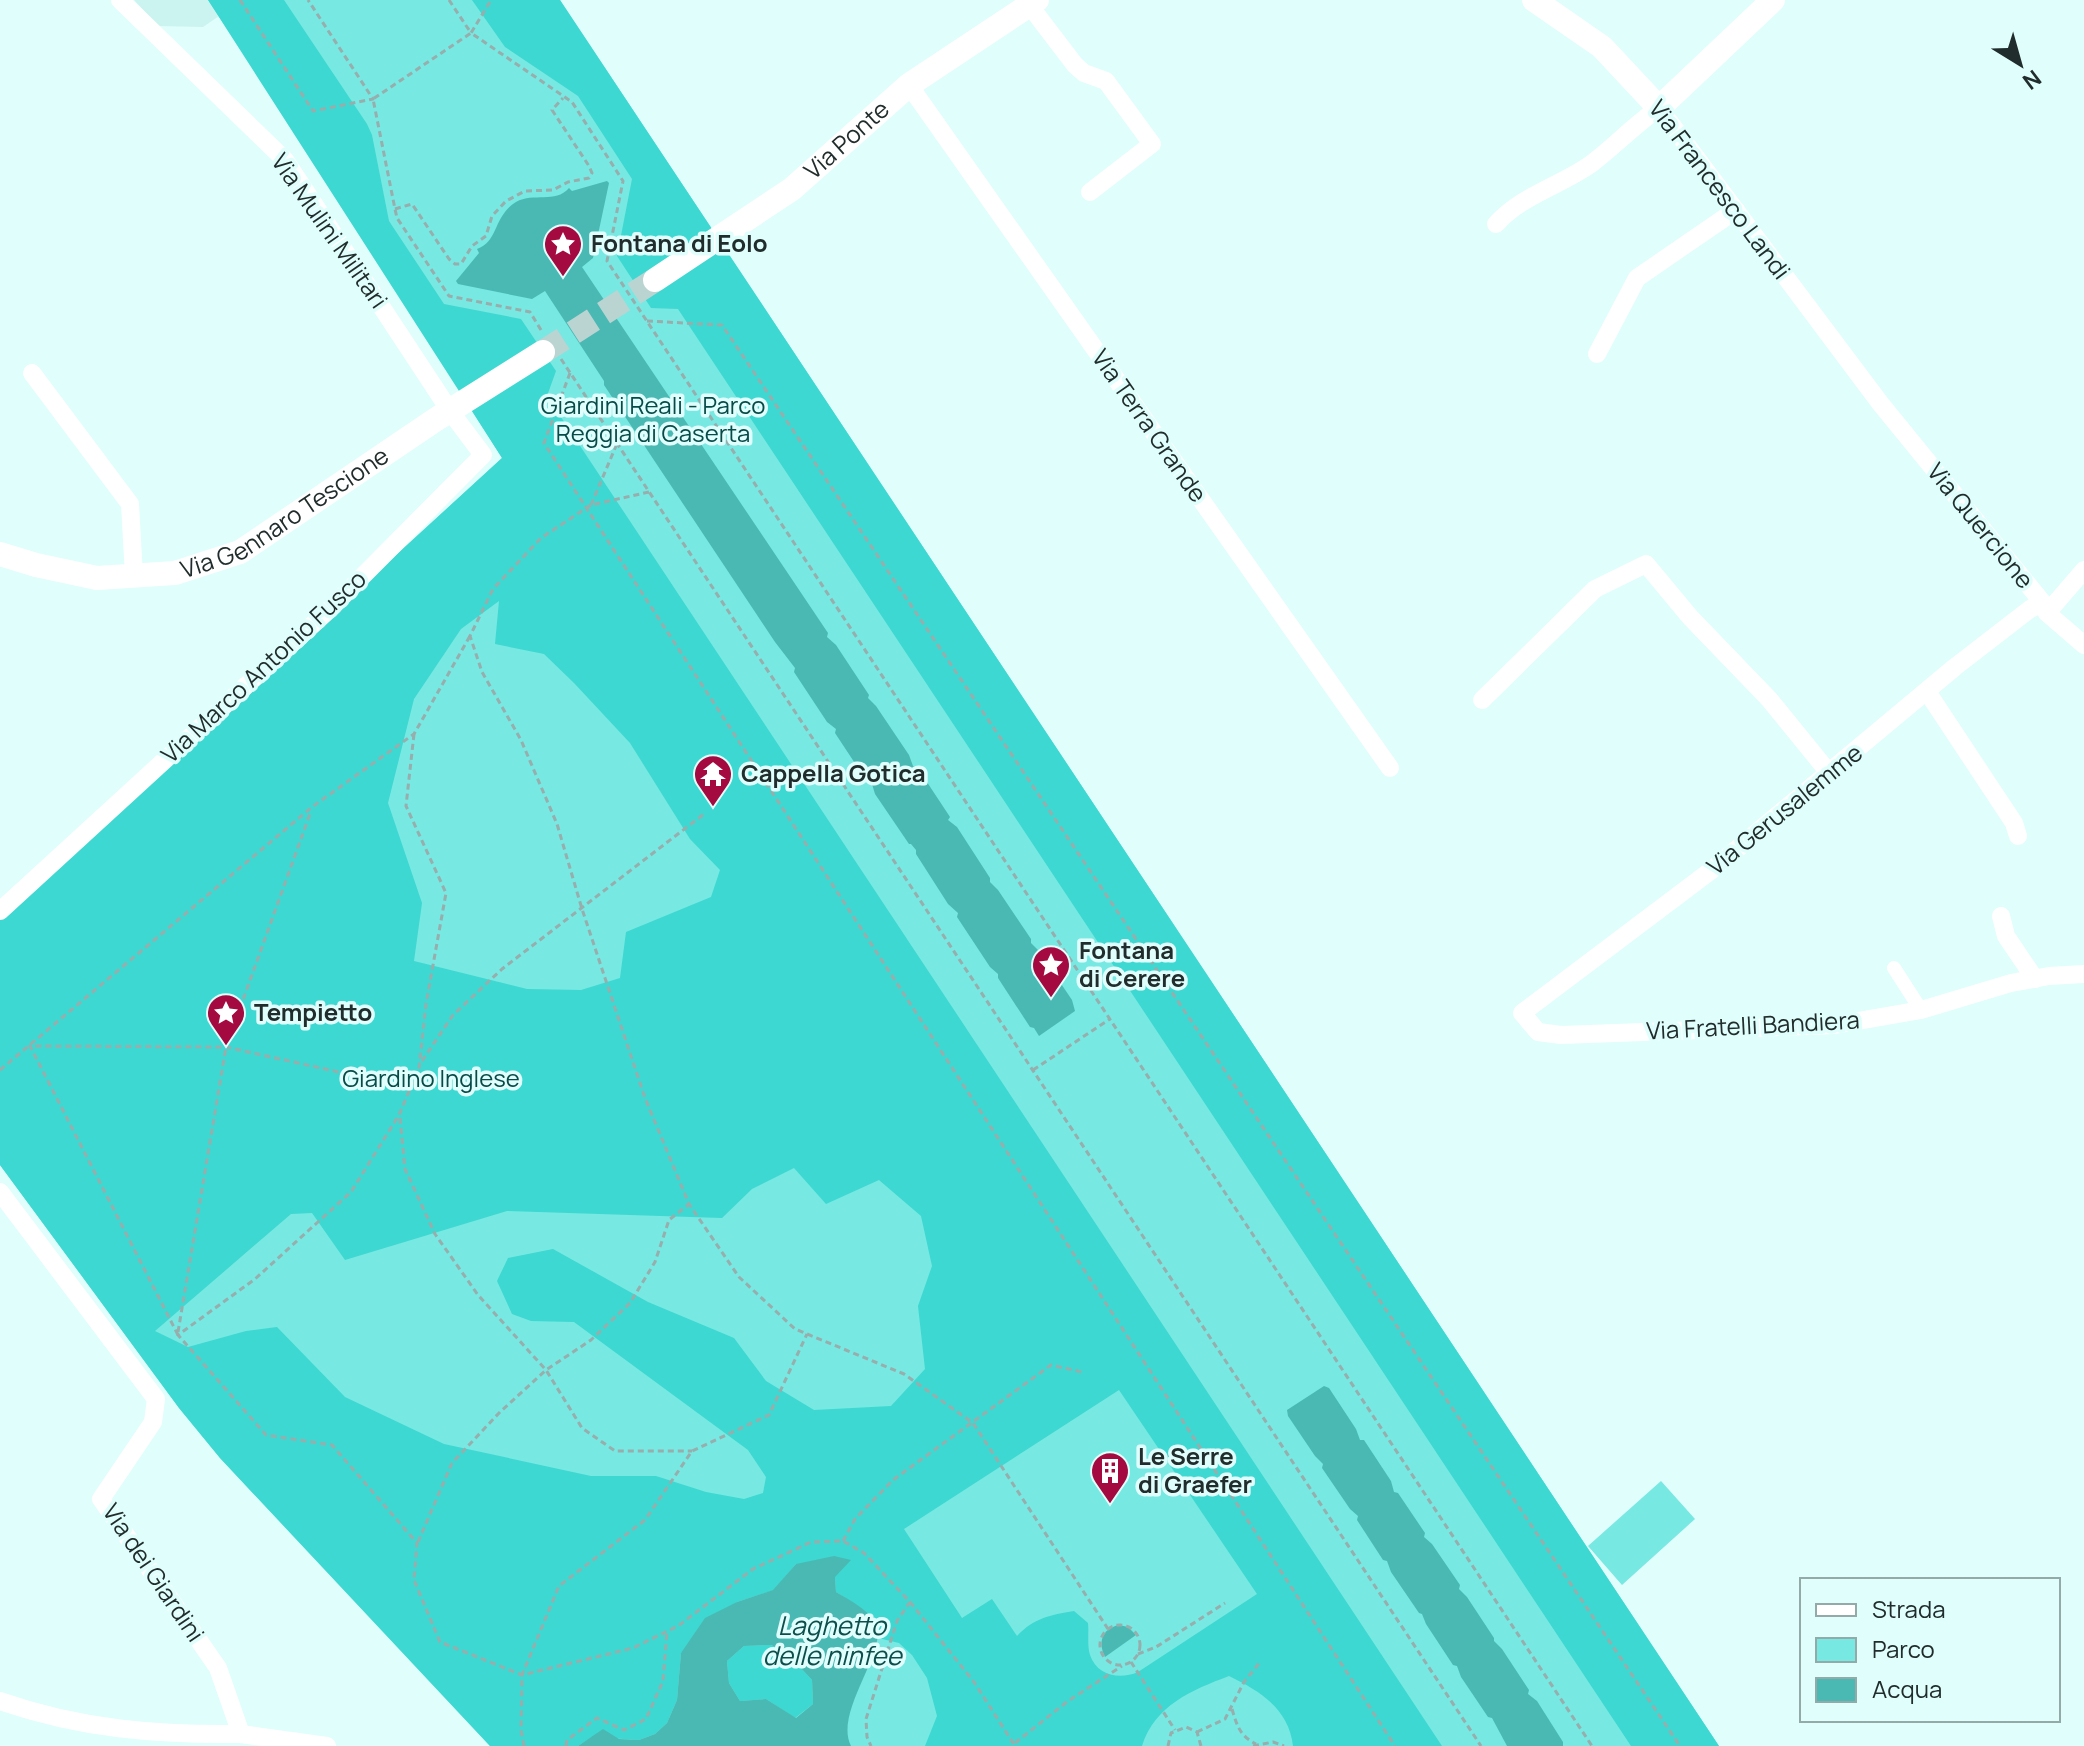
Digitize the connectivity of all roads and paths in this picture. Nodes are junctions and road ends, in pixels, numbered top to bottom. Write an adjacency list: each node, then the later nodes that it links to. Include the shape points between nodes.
1 (120, 0): 25 (street, Via Mulini Militari, via 285,160)
2 (240, 0): 12 (path, via 313,111)
3 (308, 0): 12 (path)
4 (449, 0): 9 (path)
5 (491, 0): 9 (path)
6 (1534, 0): 13 (street, Via Francesco Landi, via 1602,47)
7 (1773, 0): 13 (street)
8 (1034, 3): 10 (street, Via Ponte); 14 (street, via 1075,65 1106,81 1152,144)
9 (471, 33): 11 (path); 12 (path)
10 (909, 85): 18 (street, Via Ponte, via 792,189); 38 (street, Via Terra Grande)
11 (564, 96): 15 (path, via 552,110 589,166 589,178 553,190 525,191 506,201 492,216 486,236 461,264 449,259 412,204); 19 (path, via 623,181 607,261)
12 (373, 99): 15 (path)
13 (1659, 108): 16 (street, Via Francesco Landi); 17 (street, via 1590,164 1510,209)
14 (1090, 192)
15 (395, 209): 20 (path, via 449,296 530,312)
16 (1736, 210): 21 (street, via 1637,278); 24 (street, Via Francesco Landi)
17 (1496, 224)
18 (655, 280)
19 (647, 321): 51 (path); 95 (path, via 722,325)
20 (547, 346): 23 (path); 25 (street, Via Gennaro Tescione)
21 (1597, 354)
22 (32, 373): 31 (street, via 130,504)
23 (570, 373): 26 (path); 28 (path, via 544,443)
24 (1880, 403): 32 (street, Via Quercione)
25 (450, 411): 31 (street, Via Gennaro Tescione, via 240,552 175,573); 44 (street, Via Marco Antonio Fusco, via 483,455 333,606)
26 (617, 444): 27 (path); 28 (path)
27 (649, 492): 28 (path); 56 (path)
28 (589, 506): 33 (path, via 541,538 493,589); 92 (path)
29 (0, 554): 31 (street, Via Gennaro Tescione, via 97,578)
30 (2084, 570): 32 (street, Via Gerusalemme)
31 (134, 576)
32 (2045, 608): 34 (street, Via Quercione); 35 (street, Via Gerusalemme, via 2030,609)
33 (470, 636): 37 (path); 43 (path, via 482,672 521,740 557,824)
34 (2084, 645)
35 (1928, 693): 39 (street, Via Gerusalemme); 42 (street)
36 (1482, 700): 39 (street, via 1595,589 1646,564)
37 (414, 734): 40 (path); 54 (path, via 406,806 446,893)
38 (1390, 768)
39 (1830, 774): 50 (street, Via Gerusalemme, via 1664,908)
40 (312, 807): 52 (path); 53 (path)
41 (704, 814): 43 (path)
42 (2018, 836)
43 (582, 909): 54 (path, via 502,969 453,1015); 60 (path, via 645,1098)
44 (0, 911)
45 (2001, 916): 48 (street, via 2006,936)
46 (1894, 968): 49 (street)
47 (2084, 974): 48 (street, Via Fratelli Bandiera)
48 (2035, 979): 49 (street, Via Fratelli Bandiera)
49 (1921, 1010): 50 (street, Via Fratelli Bandiera, via 1835,1025 1561,1035 1538,1032)
50 (1522, 1013)
51 (1110, 1019): 56 (path); 94 (path)
52 (30, 1046): 53 (path); 55 (path); 62 (path)
53 (226, 1047): 57 (path); 62 (path)
54 (419, 1068): 57 (path)
55 (0, 1070)
56 (1033, 1070): 93 (path)
57 (411, 1088): 58 (path)
58 (399, 1115): 62 (path, via 351,1192 255,1279); 63 (path, via 405,1169 435,1234 478,1295)
59 (0, 1192): 82 (street, Via dei Giardini, via 156,1399 153,1422 101,1499 218,1668)
60 (689, 1204): 61 (path, via 739,1277); 63 (path, via 669,1220 655,1262 630,1303 591,1340)
61 (807, 1334): 65 (path, via 904,1374); 66 (path, via 769,1415)
62 (178, 1335): 68 (path, via 266,1435 332,1445)
63 (546, 1370): 66 (path, via 582,1428 615,1451); 68 (path, via 452,1463)
64 (1082, 1372): 65 (path, via 1051,1365)
65 (973, 1423): 67 (path, via 893,1480 855,1519); 71 (path)
66 (692, 1451): 77 (path, via 645,1520 559,1586)
67 (843, 1541): 69 (path, via 864,1553); 72 (path, via 811,1542 753,1569)
68 (417, 1543): 77 (path, via 414,1580 440,1642)
69 (910, 1602): 83 (path, via 974,1682); 88 (path, via 897,1621 866,1719)
70 (1225, 1603): 73 (path)
71 (1108, 1629): 73 (path, via 1133,1629 1140,1641); 76 (path, via 1100,1640 1101,1653 1109,1663)
72 (667, 1632): 77 (path, via 633,1648); 87 (path, via 663,1681 646,1719 624,1730 597,1718)
73 (1138, 1654): 75 (path)
74 (1261, 1661): 79 (path)
75 (1131, 1662): 76 (path); 80 (path)
76 (1122, 1666): 83 (path)
77 (522, 1675): 86 (path)
78 (0, 1701): 82 (street, via 117,1730)
79 (1232, 1709): 81 (path, via 1225,1719); 84 (path, via 1245,1738)
80 (1175, 1730): 81 (path); 89 (path)
81 (1197, 1732): 90 (path)
82 (241, 1734): 85 (street)
83 (1015, 1745)
84 (1255, 1745): 91 (path)
85 (327, 1746)
86 (524, 1746)
87 (566, 1746)
88 (871, 1746)
89 (1168, 1746)
90 (1201, 1746)
91 (1284, 1746)
92 (1395, 1746)
93 (1481, 1746)
94 (1592, 1746)
95 (1680, 1746)

